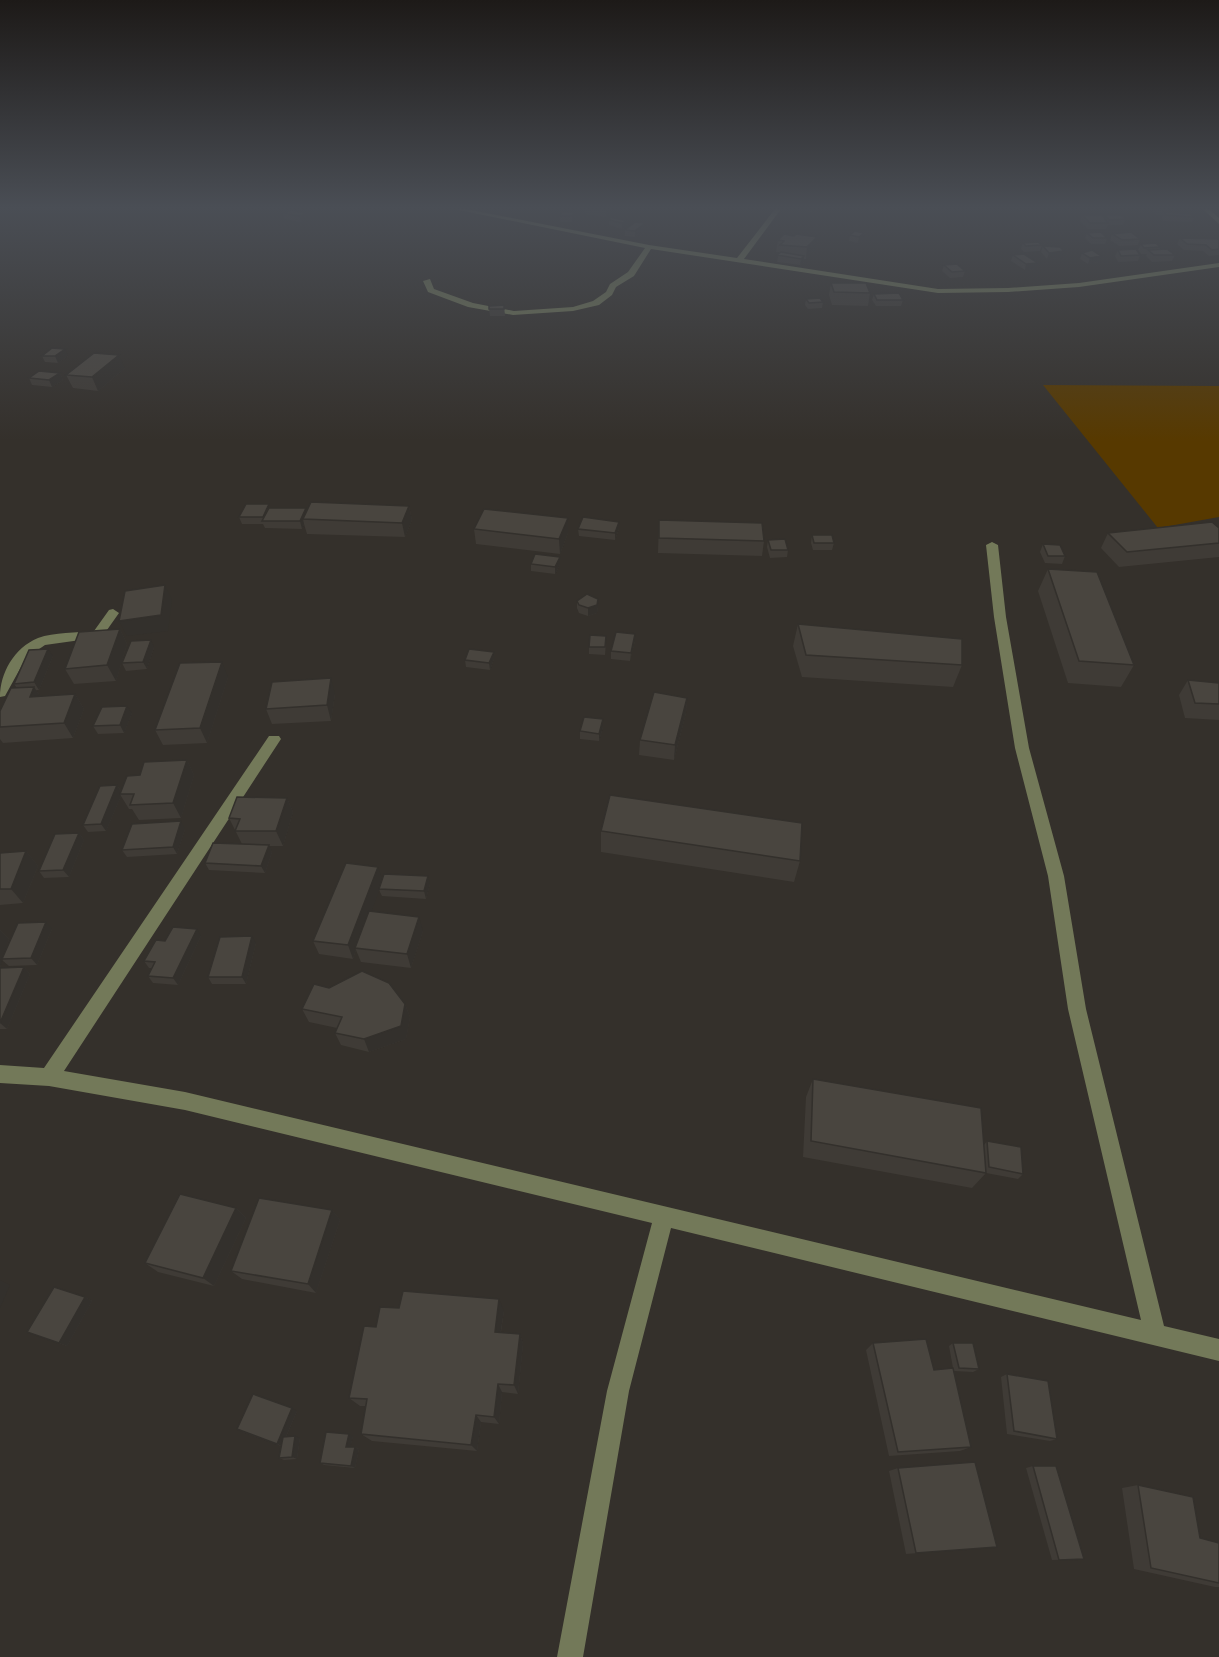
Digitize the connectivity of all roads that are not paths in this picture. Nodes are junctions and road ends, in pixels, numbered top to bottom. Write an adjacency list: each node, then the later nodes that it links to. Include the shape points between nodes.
1 (429, 286): 2 (street, via 488,309 513,313 573,309 596,303)
2 (612, 286)
3 (904, 286): 4 (street, via 965,291)
4 (1041, 286)
5 (992, 545): 12 (street, via 1022,748 1056,876 1077,1009)
6 (114, 613): 7 (street, via 98,634 42,641 21,655)
7 (0, 693)
8 (274, 739): 10 (street)
9 (0, 1074): 10 (street)
10 (50, 1077): 11 (street, via 185,1101)
11 (664, 1215): 12 (street); 14 (street, via 618,1391)
12 (1155, 1335): 13 (street)
13 (1219, 1350)
14 (570, 1657)

